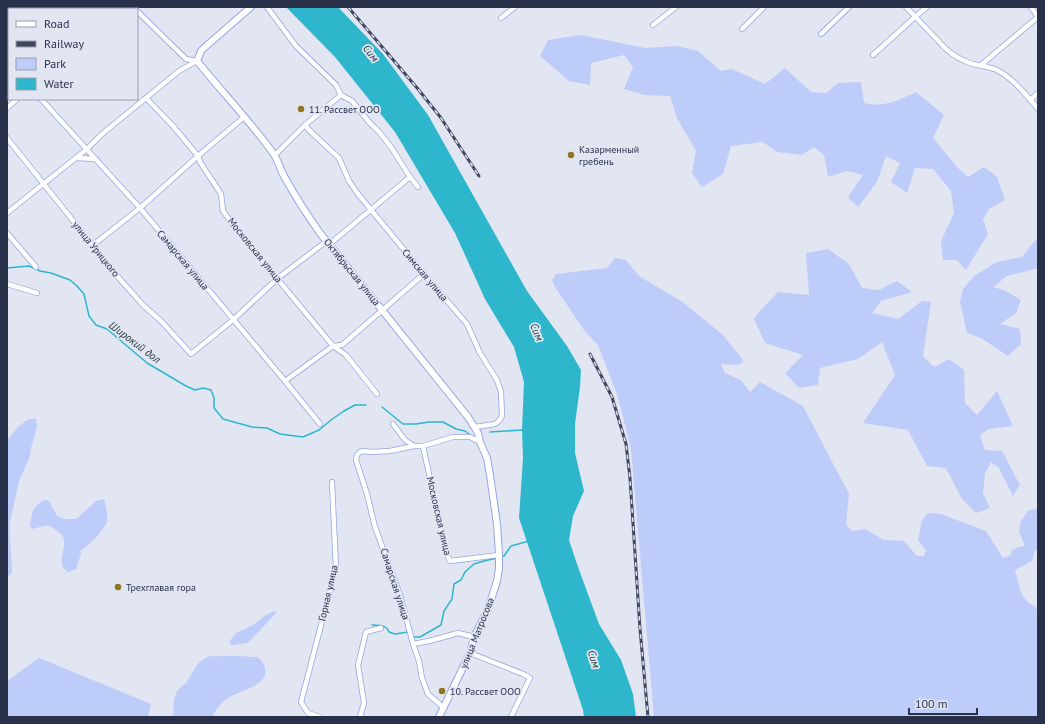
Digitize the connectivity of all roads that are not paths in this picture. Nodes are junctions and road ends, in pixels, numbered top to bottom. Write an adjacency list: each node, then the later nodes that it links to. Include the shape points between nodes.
1 (251, 7): 18 (main road, via 205,46)
2 (267, 7): 21 (street, via 296,46 322,70)
3 (515, 7): 13 (street)
4 (676, 7): 14 (street)
5 (764, 7): 15 (street)
6 (849, 7): 16 (street)
7 (906, 7): 11 (street)
8 (927, 7): 11 (street)
9 (1031, 7): 12 (street)
10 (138, 12): 18 (street, Октябрьская улица, via 186,58)
11 (915, 17): 17 (street); 19 (street, via 953,55)
12 (1038, 17): 19 (street)
13 (501, 18)
14 (652, 25)
15 (742, 29)
16 (821, 34)
17 (872, 55)
18 (197, 61): 22 (street, via 179,71); 28 (main road, Октябрьская улица)
19 (981, 65): 25 (street, via 997,70 1011,80)
20 (1038, 93): 25 (street)
21 (341, 94): 29 (street); 36 (street, via 352,101 380,133)
22 (146, 98): 31 (street); 33 (street, Московская улица)
23 (16, 100): 26 (street)
24 (42, 100): 31 (street, Самарская улица)
25 (1030, 100): 27 (street)
26 (7, 108)
27 (1038, 109)
28 (244, 118): 32 (main road, Октябрьская улица); 33 (street)
29 (305, 124): 32 (street); 40 (street, Симская улица, via 339,158 349,181)
30 (7, 138): 37 (street, улица Урицкого)
31 (87, 149): 34 (street); 35 (street, Самарская улица)
32 (275, 155): 43 (main road, Октябрьская улица, via 293,192)
33 (198, 156): 39 (street); 47 (street, Московская улица, via 221,194 224,211)
34 (76, 158): 35 (street); 37 (street)
35 (96, 159): 39 (street, Самарская улица)
36 (410, 177): 38 (street); 40 (street)
37 (44, 184): 41 (street); 44 (street, улица Урицкого)
38 (418, 187)
39 (140, 208): 44 (street); 51 (street, Самарская улица)
40 (371, 209): 43 (street); 46 (street, Симская улица)
41 (7, 214)
42 (7, 232): 45 (street)
43 (328, 243): 47 (street, via 324,243); 50 (main road, Октябрьская улица)
44 (93, 245): 51 (street, улица Урицкого, via 143,304 191,354)
45 (36, 267)
46 (424, 274): 50 (street); 57 (street, Симская улица, via 467,324 480,353 497,380 501,392 502,416 495,424)
47 (278, 278): 51 (street); 52 (street, Московская улица)
48 (7, 284): 49 (street)
49 (37, 293)
50 (382, 309): 52 (street, via 342,345); 57 (main road, Октябрьская улица)
51 (233, 320): 53 (street, Самарская улица)
52 (333, 346): 53 (street); 54 (street, Московская улица, via 346,355)
53 (285, 381): 55 (street, Самарская улица)
54 (377, 394)
55 (320, 424)
56 (392, 424): 59 (street, via 405,440)
57 (476, 427): 58 (main road, Октябрьская улица)
58 (480, 442): 60 (street, via 470,437 453,437); 62 (main road, Октябрьская улица, via 487,458 490,475)
59 (414, 446): 60 (street); 66 (street, Самарская улица, via 390,451 364,451 357,455 356,460 400,595)
60 (423, 446): 62 (street, Московская улица, via 446,553 450,561)
61 (332, 482): 69 (street, Горная улица, via 336,568 301,702 308,713)
62 (499, 555): 63 (main road, Октябрьская улица)
63 (499, 568): 65 (main road, улица Матросова, via 488,609)
64 (381, 628): 70 (street, via 366,632 364,639 358,665 364,703)
65 (474, 637): 66 (street, via 458,633); 67 (main road, улица Матросова)
66 (413, 644): 68 (street, Самарская улица, via 428,694)
67 (470, 653): 68 (main road, улица Матросова); 72 (street, via 530,678)
68 (444, 707): 71 (main road, улица Матросова)
69 (320, 717)
70 (360, 717)
71 (439, 717)
72 (511, 717)

